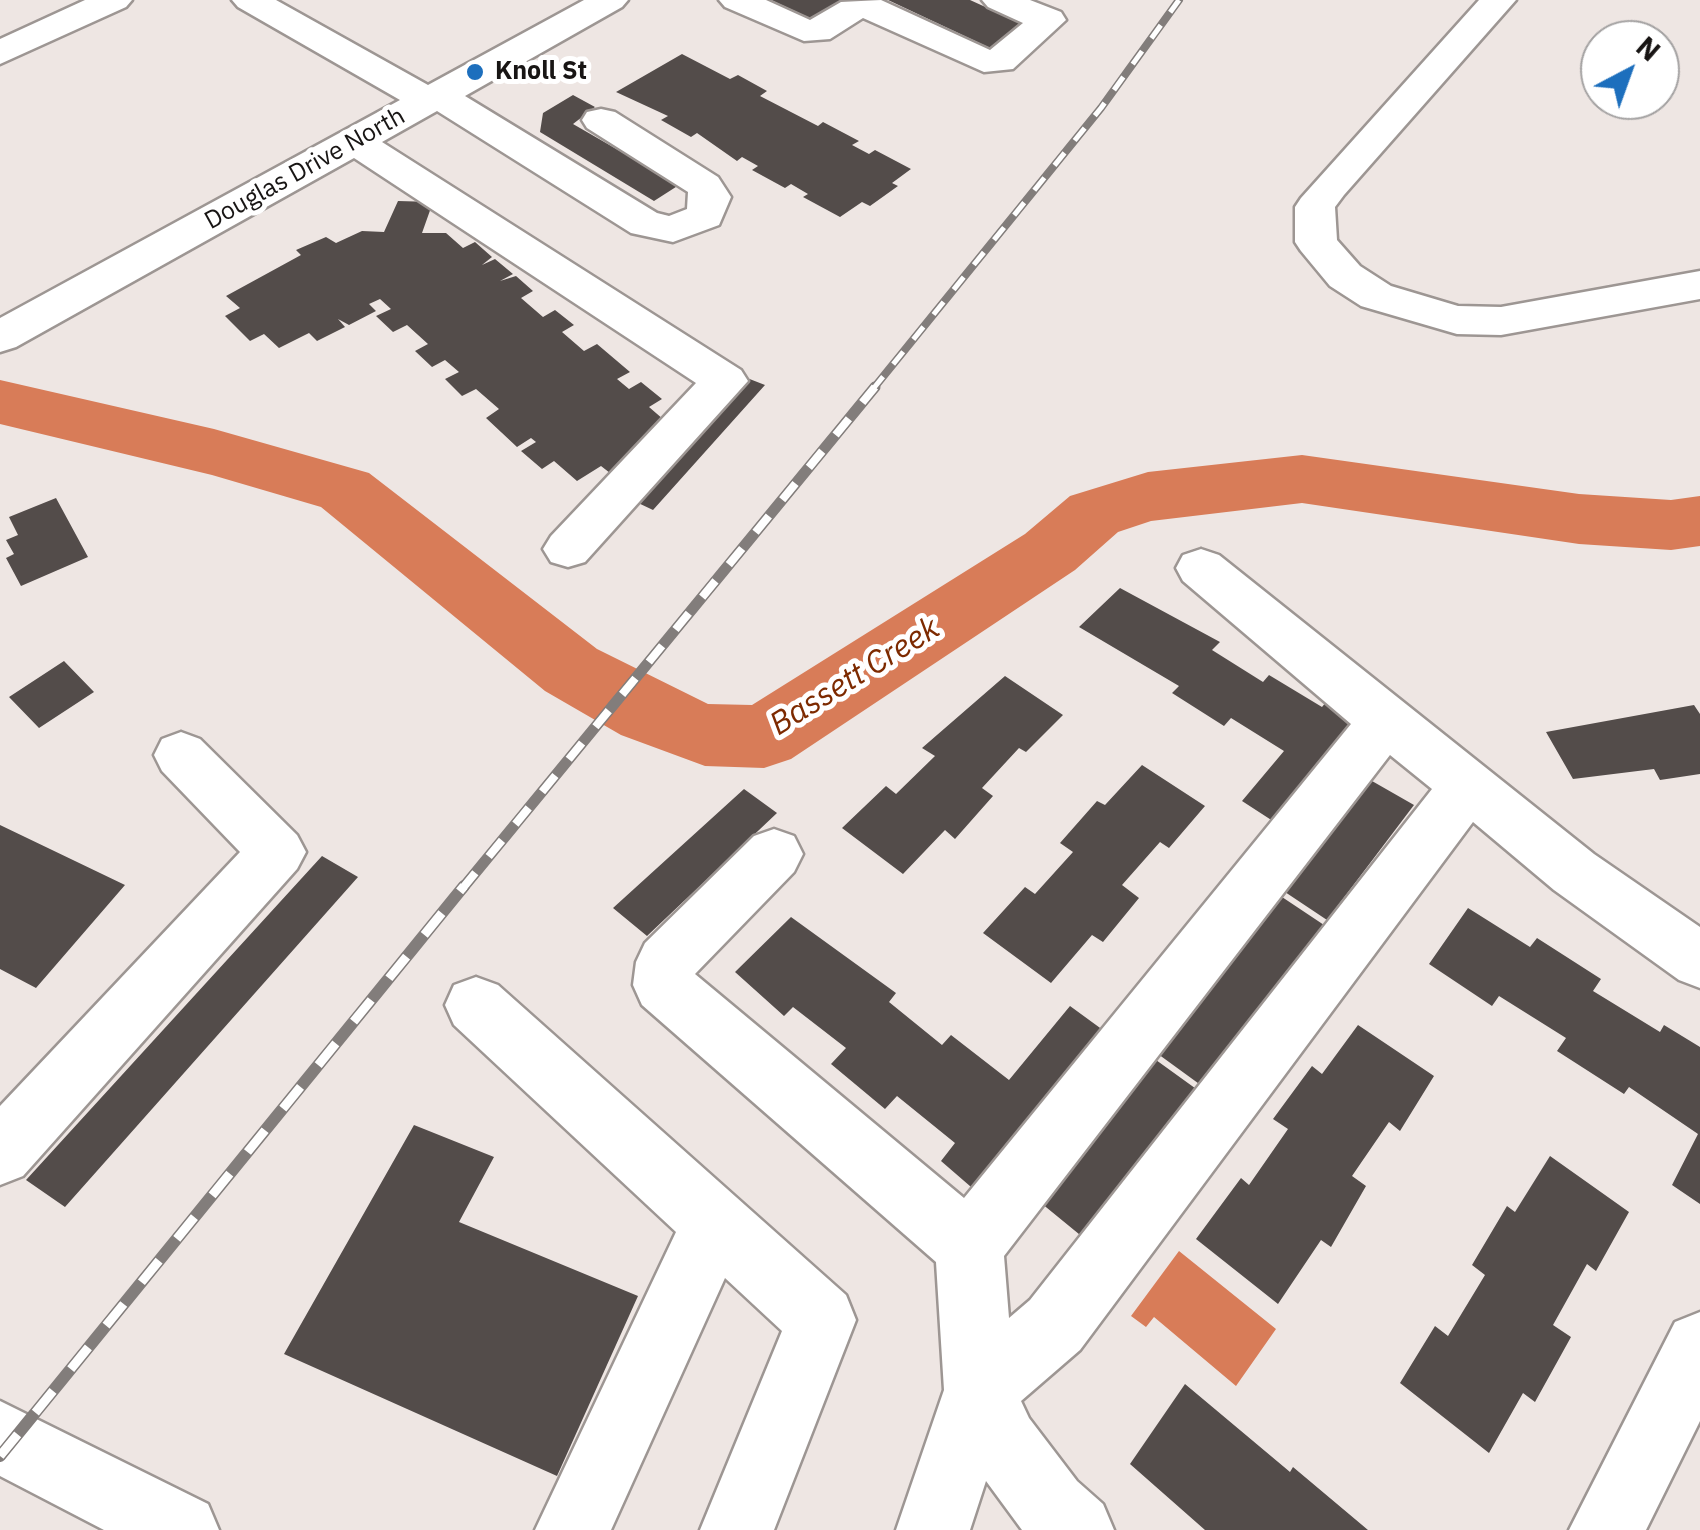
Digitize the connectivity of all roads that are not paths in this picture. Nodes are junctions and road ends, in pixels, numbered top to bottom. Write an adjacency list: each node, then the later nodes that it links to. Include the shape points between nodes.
1 (114, 0): 8 (street)
2 (250, 0): 9 (street)
3 (610, 0): 9 (street, Douglas Drive North)
4 (737, 0): 7 (street, via 817,31 867,7 984,61 1000,61)
5 (1000, 0): 7 (street)
6 (1498, 0): 12 (street, via 1330,186 1315,207 1316,242 1345,276 1376,296 1456,320 1501,320)
7 (1059, 10)
8 (0, 53)
9 (433, 98): 10 (street, via 645,224 673,229 705,216 710,197 704,184); 11 (street, Douglas Drive North)
10 (602, 120)
11 (354, 142): 13 (street, Douglas Drive North); 14 (street, via 389,195 446,200 726,381)
12 (1700, 285)
13 (0, 337)
14 (568, 549)
15 (1201, 568): 16 (street)
16 (1385, 721): 18 (street); 24 (street)
17 (182, 754): 22 (street, via 278,852)
18 (1468, 785): 20 (street); 26 (street, via 1055,1325)
19 (774, 854): 24 (street, via 666,962 663,985)
20 (1700, 961)
21 (476, 1004): 23 (street)
22 (0, 1153)
23 (716, 1222): 29 (street); 30 (street, via 821,1320)
24 (968, 1246): 26 (street)
25 (1700, 1347): 33 (street)
26 (980, 1390): 31 (street); 32 (street, via 1003,1444)
27 (0, 1437): 28 (street)
28 (182, 1530)
29 (572, 1530)
30 (737, 1530)
31 (933, 1530)
32 (1076, 1530)
33 (1606, 1530)

